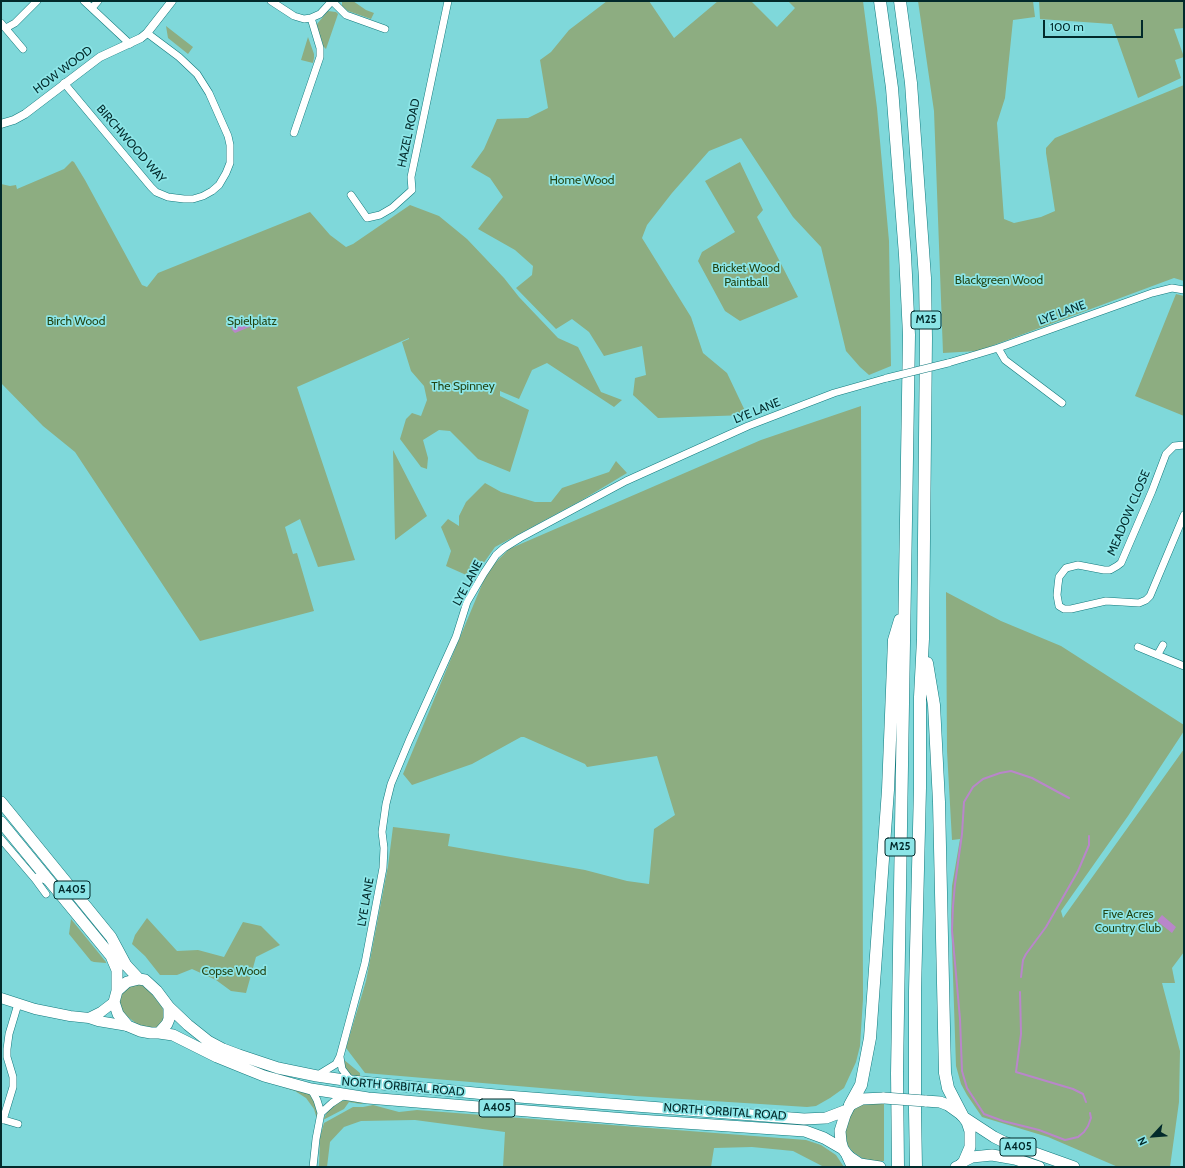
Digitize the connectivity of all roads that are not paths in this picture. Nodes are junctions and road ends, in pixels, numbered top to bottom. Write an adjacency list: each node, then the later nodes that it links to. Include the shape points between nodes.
1 (37, 1): 12 (street, via 15,23)
2 (84, 1): 10 (street)
3 (98, 1): 10 (street)
4 (172, 1): 14 (street, HOW WOOD)
5 (271, 1): 11 (street, via 294,16)
6 (332, 1): 11 (street, via 320,14); 13 (street, via 346,15)
7 (448, 1): 20 (street, HAZEL ROAD, via 411,177 412,190 392,208 380,215 367,218)
8 (880, 1): 26 (highway, M25, via 892,96 908,327)
9 (900, 1): 27 (highway, M25, via 912,83 925,278)
10 (92, 8): 15 (street)
11 (311, 18): 19 (street, via 320,48 320,57)
12 (3, 26): 16 (street)
13 (385, 29)
14 (147, 33): 15 (street, HOW WOOD); 17 (street, BIRCHWOOD WAY, via 197,74 209,93 228,136 230,163 219,185 212,191 203,196 184,200 156,192)
15 (130, 44): 17 (street, HOW WOOD, via 106,53)
16 (23, 48)
17 (64, 83): 18 (street, HOW WOOD, via 25,114)
18 (1, 124)
19 (294, 133)
20 (351, 195)
21 (1184, 290): 22 (street, LYE LANE, via 1172,288 1152,293)
22 (998, 348): 23 (street, via 1005,360); 47 (street, LYE LANE, bridge, via 834,393 762,420 640,474 520,538 496,555 467,602 456,637 408,741 392,784 382,832 383,868 366,963)
23 (1062, 404)
24 (1184, 445): 25 (street, MEADOW CLOSE, via 1174,446 1166,454 1121,563 1104,570 1078,566 1066,568 1059,577 1056,595 1059,606 1071,610 1106,602 1139,603 1146,600 1150,596)
25 (1184, 514)
26 (904, 609): 52 (highway, M25, via 894,640 888,790 870,1038 861,1085); 61 (highway, M25, via 897,1073)
27 (923, 639): 54 (highway, M25, via 935,720 945,1073 948,1088); 62 (highway, M25, via 915,998)
28 (1162, 646): 30 (street)
29 (1138, 647): 30 (street)
30 (1158, 654): 31 (street)
31 (1184, 666)
32 (1, 802): 38 (highway, A405, via 111,937 129,969)
33 (1, 822): 36 (highway, A405)
34 (1, 839): 35 (street)
35 (35, 880): 36 (street, via 37,878); 37 (street)
36 (52, 883): 39 (highway, A405, via 111,956 117,970)
37 (46, 894)
38 (140, 979): 39 (highway, via 128,982); 43 (highway, via 150,984)
39 (117, 990): 41 (highway)
40 (1, 998): 42 (main road)
41 (114, 1002): 44 (main road); 45 (highway, via 118,1014)
42 (18, 1004): 44 (main road); 55 (street, via 8,1041 7,1058 13,1087)
43 (169, 1007): 46 (highway, via 169,1019); 48 (highway, NORTH ORBITAL ROAD / A405, via 197,1033 223,1048 260,1063)
44 (89, 1018): 45 (main road)
45 (128, 1026): 46 (highway, via 140,1032)
46 (159, 1033): 50 (highway, NORTH ORBITAL ROAD / A405, via 173,1035 264,1076)
47 (340, 1056): 48 (street, LYE LANE, via 336,1064); 49 (street, via 342,1068)
48 (317, 1076): 49 (highway, NORTH ORBITAL ROAD / A405)
49 (351, 1081): 52 (highway, NORTH ORBITAL ROAD / A405, via 804,1119 826,1118)
50 (311, 1089): 51 (highway, NORTH ORBITAL ROAD / A405); 53 (street)
51 (344, 1095): 53 (street); 57 (highway, NORTH ORBITAL ROAD / A405, via 798,1130 824,1138)
52 (849, 1108): 54 (highway, NORTH ORBITAL ROAD, bridge, via 862,1099 884,1098 940,1102); 57 (highway, via 840,1131 841,1142)
53 (321, 1113): 59 (street)
54 (964, 1116): 58 (highway, via 970,1131 970,1147); 64 (highway, A405, via 1004,1142)
55 (2, 1119): 56 (street)
56 (18, 1124)
57 (848, 1157): 60 (highway, NORTH ORBITAL ROAD, via 860,1164)
58 (960, 1165): 63 (highway, A405, via 972,1158 992,1156 1014,1159)
59 (313, 1167)
60 (880, 1167)
61 (898, 1167)
62 (916, 1167)
63 (1039, 1167)
64 (1074, 1167)

